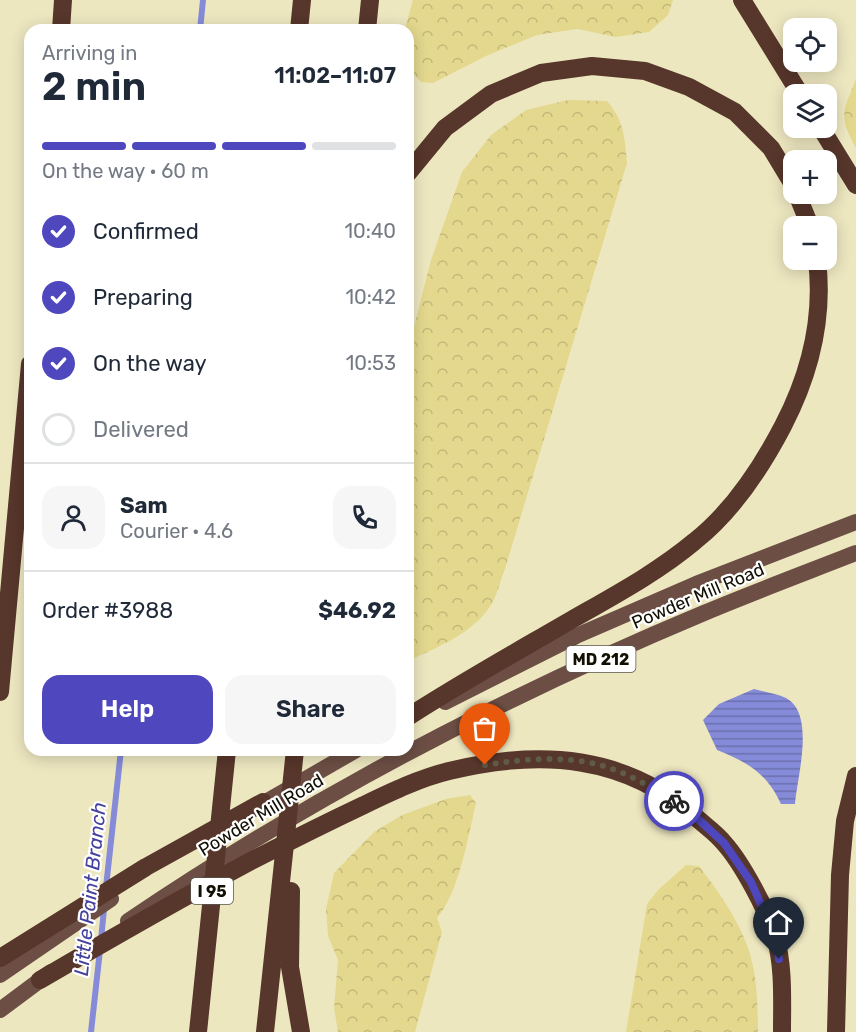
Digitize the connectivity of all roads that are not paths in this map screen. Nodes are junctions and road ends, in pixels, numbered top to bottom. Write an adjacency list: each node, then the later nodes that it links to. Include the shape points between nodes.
1 (63, 0): 5 (highway)
2 (302, 0): 6 (highway)
3 (370, 0): 7 (highway)
4 (742, 0): 8 (highway)
5 (61, 24)
6 (300, 24)
7 (368, 24)
8 (794, 84)
9 (826, 138): 12 (highway)
10 (414, 166): 11 (highway, via 445,128 491,94 541,73 592,66 645,71 690,87 735,112 771,148)
11 (783, 168)
12 (856, 185)
13 (818, 270): 18 (highway, via 815,339 799,397 768,455 739,496 696,541 643,579)
14 (24, 430): 17 (highway)
15 (856, 522): 19 (main road, Powder Mill Road / MD 212, via 576,636)
16 (856, 553): 20 (main road, Powder Mill Road / MD 212, via 588,664)
17 (0, 692)
18 (414, 713)
19 (414, 719)
20 (414, 751)
21 (226, 756): 32 (highway, I 95)
22 (295, 756): 33 (highway)
23 (296, 756): 34 (highway, via 290,967)
24 (345, 756): 27 (main road, Powder Mill Road)
25 (404, 756): 30 (main road, Powder Mill Road / MD 212, via 160,899)
26 (856, 776): 36 (highway, via 845,821 840,875)
27 (263, 802): 28 (highway, via 146,867); 29 (main road, Powder Mill Road, via 149,873)
28 (0, 958)
29 (0, 975)
30 (40, 980): 31 (main road, Powder Mill Road / MD 212); 35 (highway, via 279,847 392,792 448,771 552,758 601,765 641,781 685,807 724,843 751,882 775,936 782,982)
31 (0, 1010)
32 (198, 1032)
33 (265, 1032)
34 (300, 1032)
35 (782, 1032)
36 (836, 1032)

